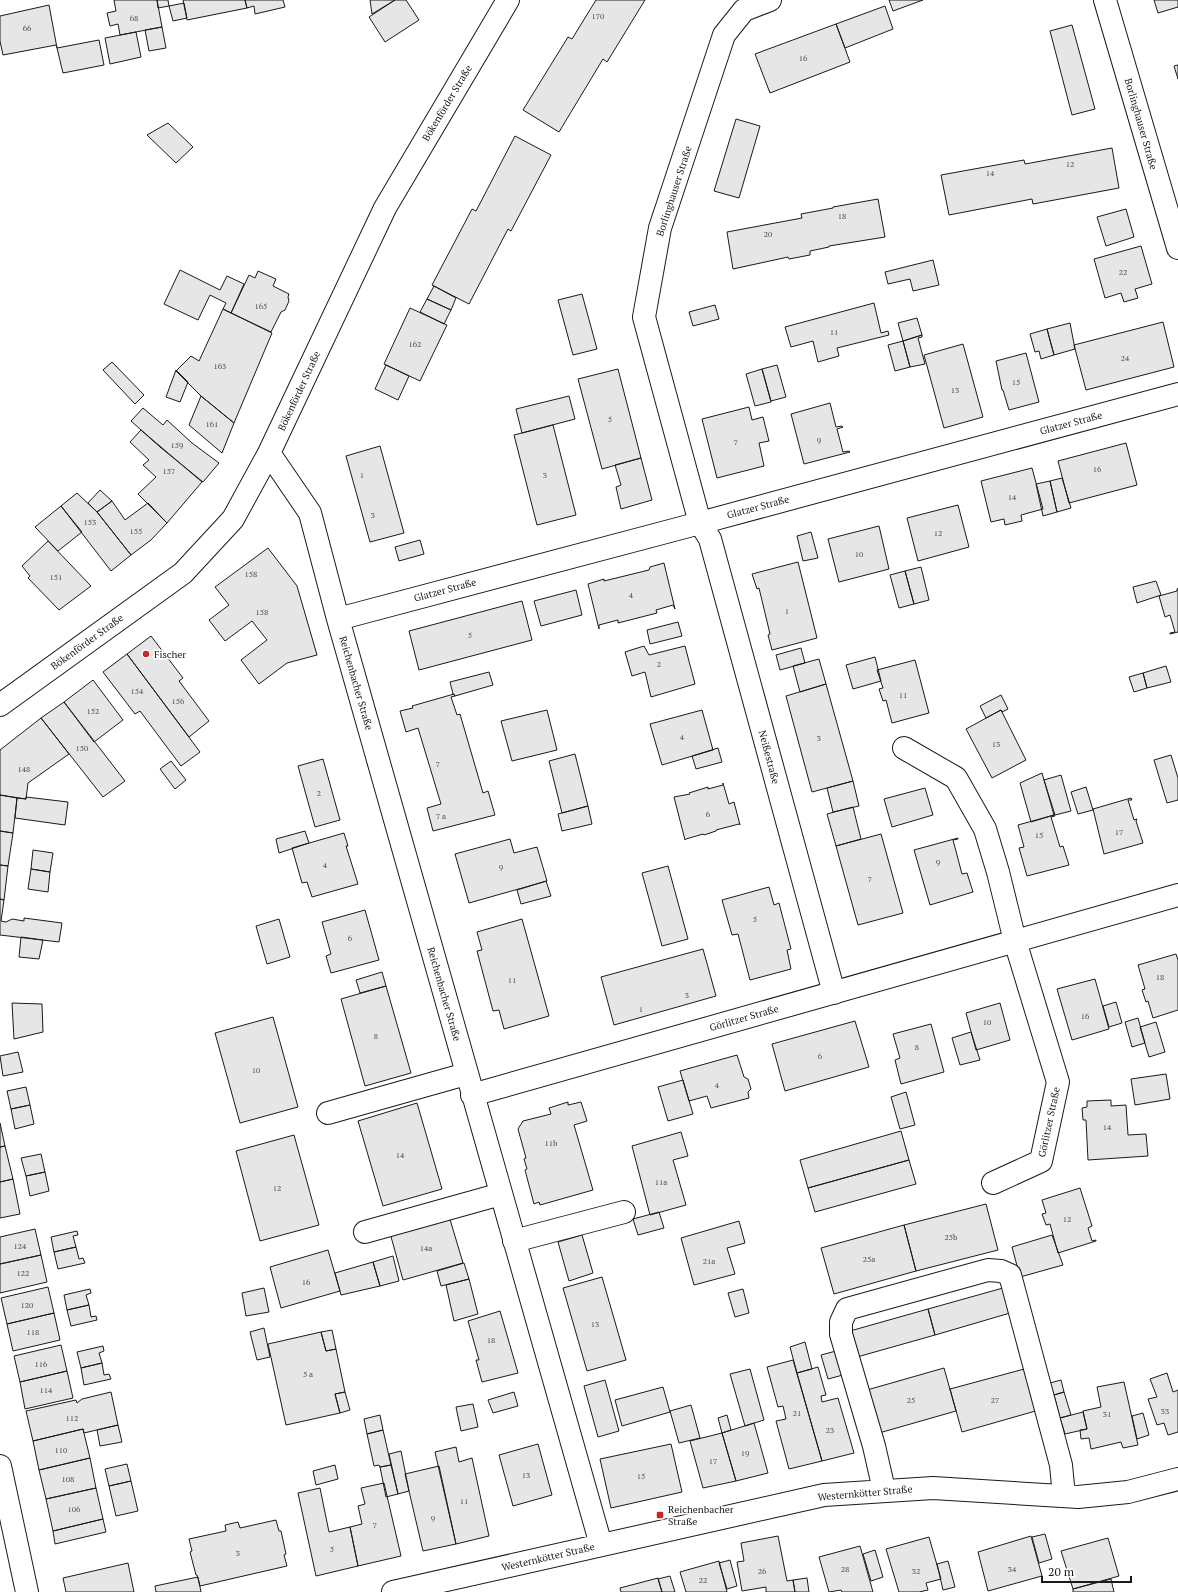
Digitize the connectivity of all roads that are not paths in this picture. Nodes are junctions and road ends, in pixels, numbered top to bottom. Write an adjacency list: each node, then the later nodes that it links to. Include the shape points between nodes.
1 (508, 0): 6 (street, Bökenförder Straße, via 385,208)
2 (770, 0): 7 (street, Borlinghauser Straße, via 744,10 724,35 660,228 644,317)
3 (1105, 0): 4 (street, Borlinghauser Straße)
4 (1178, 248)
5 (1178, 394): 7 (street, Glatzer Straße)
6 (269, 453): 8 (street, Reichenbacher Straße, via 310,513); 9 (street, Bökenförder Straße, via 233,519 183,573)
7 (700, 523): 8 (street, Glatzer Straße); 13 (street, Neißestraße, via 710,539)
8 (338, 619): 14 (street, Reichenbacher Straße)
9 (0, 705)
10 (904, 748): 12 (street, Görlitzer Straße, via 956,778 985,829)
11 (1178, 895): 12 (street, Görlitzer Straße)
12 (1015, 941): 13 (street, Görlitzer Straße); 17 (street, Görlitzer Straße, via 1058,1082 1041,1161)
13 (834, 993): 15 (street, Görlitzer Straße)
14 (466, 1074): 15 (street, Reichenbacher Straße); 16 (street)
15 (472, 1095): 18 (street, Reichenbacher Straße)
16 (328, 1113)
17 (993, 1183)
18 (501, 1194): 20 (street); 21 (street, Reichenbacher Straße)
19 (624, 1212): 21 (street)
20 (365, 1232)
21 (514, 1241): 26 (street, Reichenbacher Straße)
22 (0, 1466): 27 (street)
23 (1178, 1479): 25 (street, Westernkötter Straße, via 1128,1492)
24 (884, 1490): 25 (street, Westernkötter Straße, via 933,1488); 25 (street, via 874,1446 841,1334 841,1322 847,1309 988,1270 1010,1275 1061,1465); 26 (street, Westernkötter Straße, via 824,1495)
25 (1064, 1496)
26 (601, 1545): 28 (street, Westernkötter Straße)
27 (27, 1592)
28 (393, 1592)

